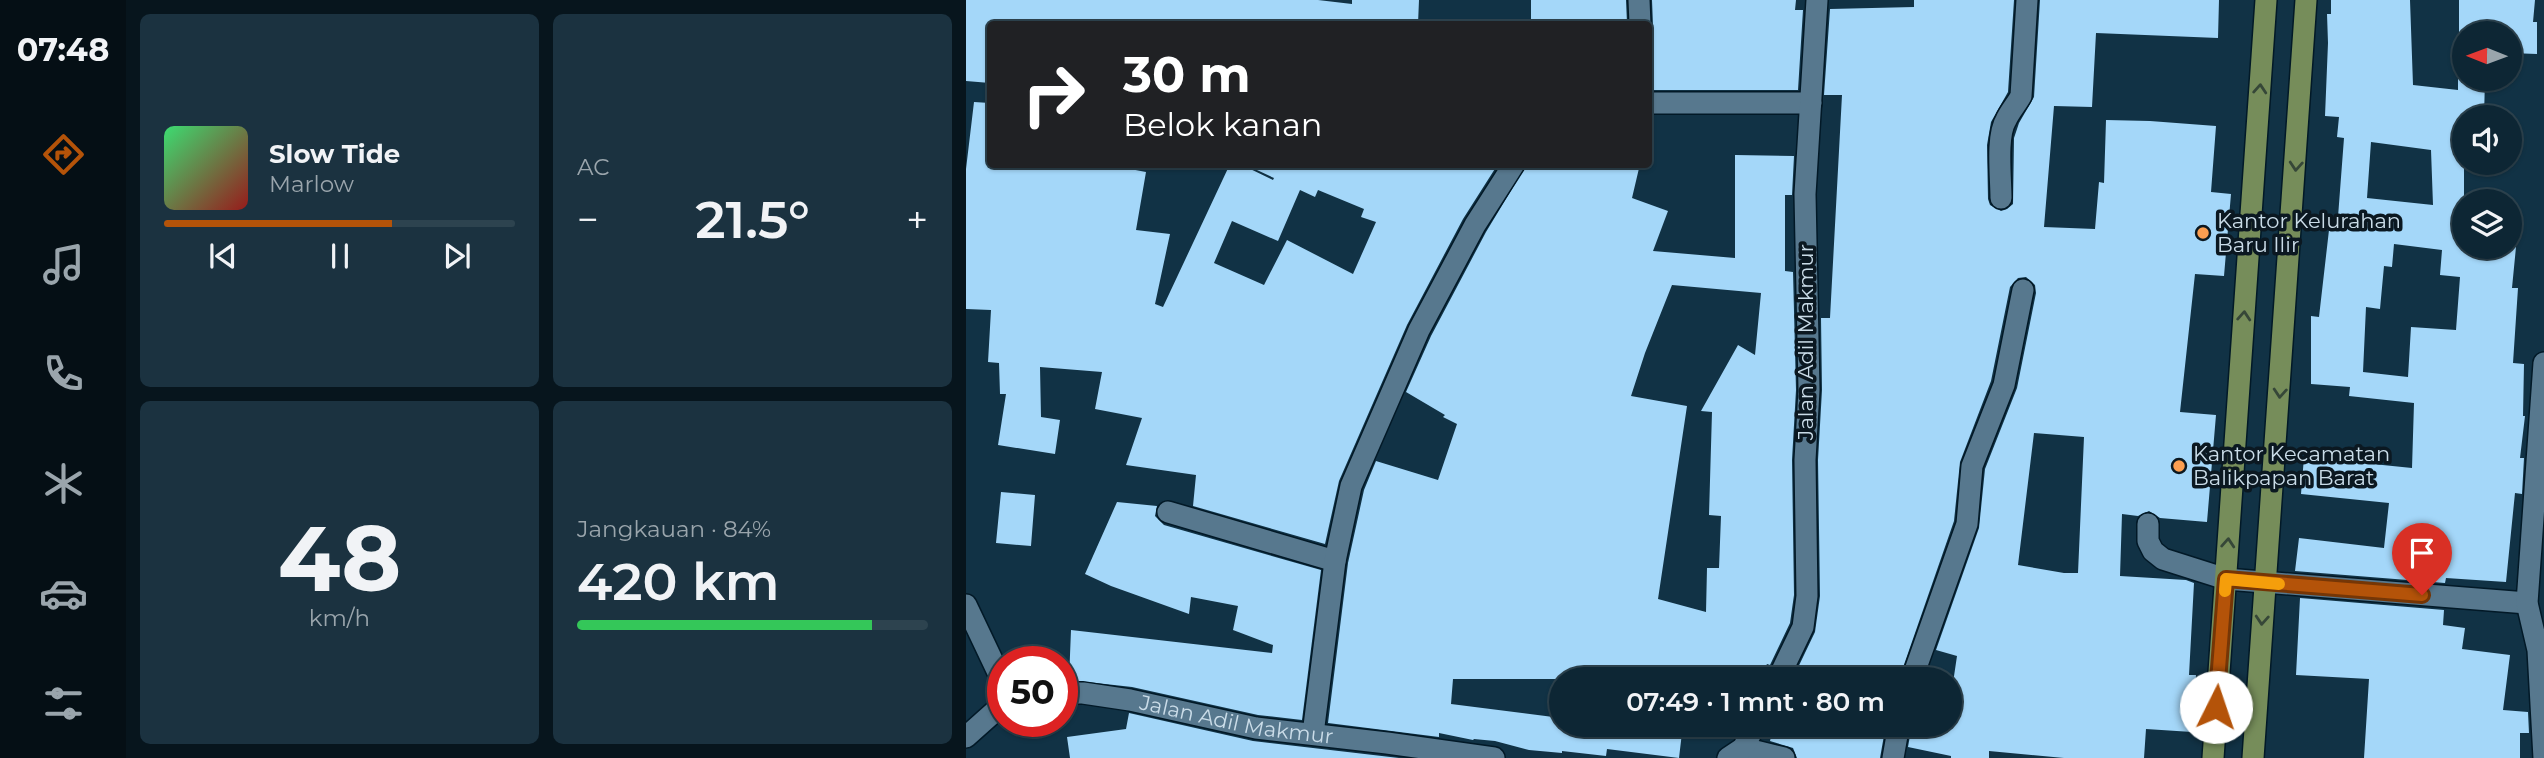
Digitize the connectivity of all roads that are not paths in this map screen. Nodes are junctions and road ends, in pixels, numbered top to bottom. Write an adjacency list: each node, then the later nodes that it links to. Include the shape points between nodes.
1 (1639, 0): 6 (street)
2 (1817, 0): 8 (street, Jalan Adil Makmur)
3 (2027, 0): 10 (street, via 2021,96 2001,132)
4 (2266, 0): 16 (main road, one-way to 4)
5 (2306, 0): 17 (main road, one-way to 17)
6 (1640, 21)
7 (1652, 103): 8 (street)
8 (1811, 103): 21 (street, Jalan Adil Makmur, via 1805,194 1807,596 1803,626)
9 (1511, 168): 15 (street, via 1419,330 1351,486)
10 (2001, 198)
11 (2023, 290): 22 (street, via 2004,385 1972,466 1967,524)
12 (2544, 363): 18 (street)
13 (1168, 512): 15 (street)
14 (2147, 524): 16 (street, via 2148,541 2163,559)
15 (1335, 561): 25 (street)
16 (2226, 579): 17 (street); 33 (main road)
17 (2265, 583): 18 (street); 34 (main road, one-way to 34)
18 (2527, 603): 35 (street, via 2539,650)
19 (966, 605): 20 (street)
20 (987, 649)
21 (1784, 667)
22 (1916, 667)
23 (1078, 693): 25 (street, Jalan Adil Makmur, via 1130,699 1256,728)
24 (987, 718): 26 (street)
25 (1313, 734): 30 (street, Jalan Adil Makmur)
26 (966, 737)
27 (1746, 737): 29 (street)
28 (1897, 737): 32 (street)
29 (1732, 755): 31 (street)
30 (1494, 758)
31 (1784, 758)
32 (1893, 758)
33 (2213, 758)
34 (2253, 758)
35 (2544, 758)

